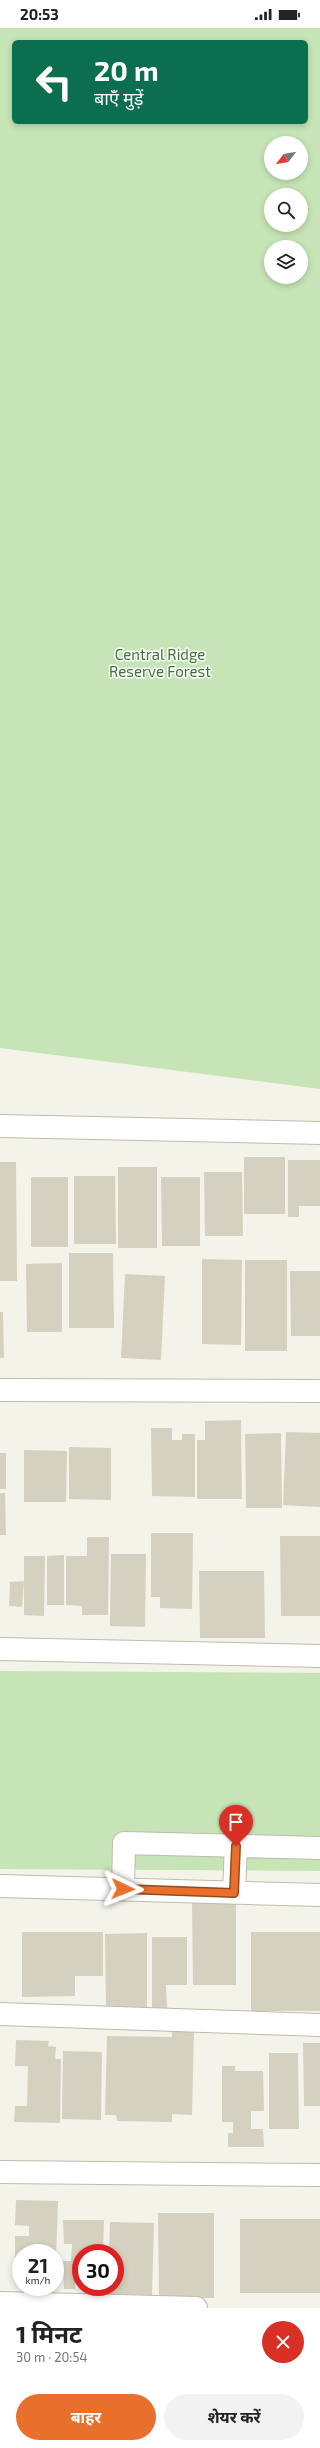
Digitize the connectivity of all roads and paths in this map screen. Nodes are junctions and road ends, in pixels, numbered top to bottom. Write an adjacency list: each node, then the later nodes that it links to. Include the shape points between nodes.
1 (0, 1126): 2 (street)
2 (320, 1133)
3 (0, 1390): 4 (street)
4 (320, 1391)
5 (0, 1649): 6 (street)
6 (320, 1656)
7 (236, 1846): 8 (street); 10 (street, via 124,1843); 11 (street)
8 (320, 1848)
9 (0, 1886): 10 (street)
10 (123, 1889): 11 (street)
11 (234, 1893): 12 (street)
12 (320, 1895)
13 (0, 2014): 14 (street)
14 (320, 2025)
15 (0, 2172): 16 (street)
16 (320, 2174)
17 (0, 2302): 18 (street)
18 (196, 2308)

